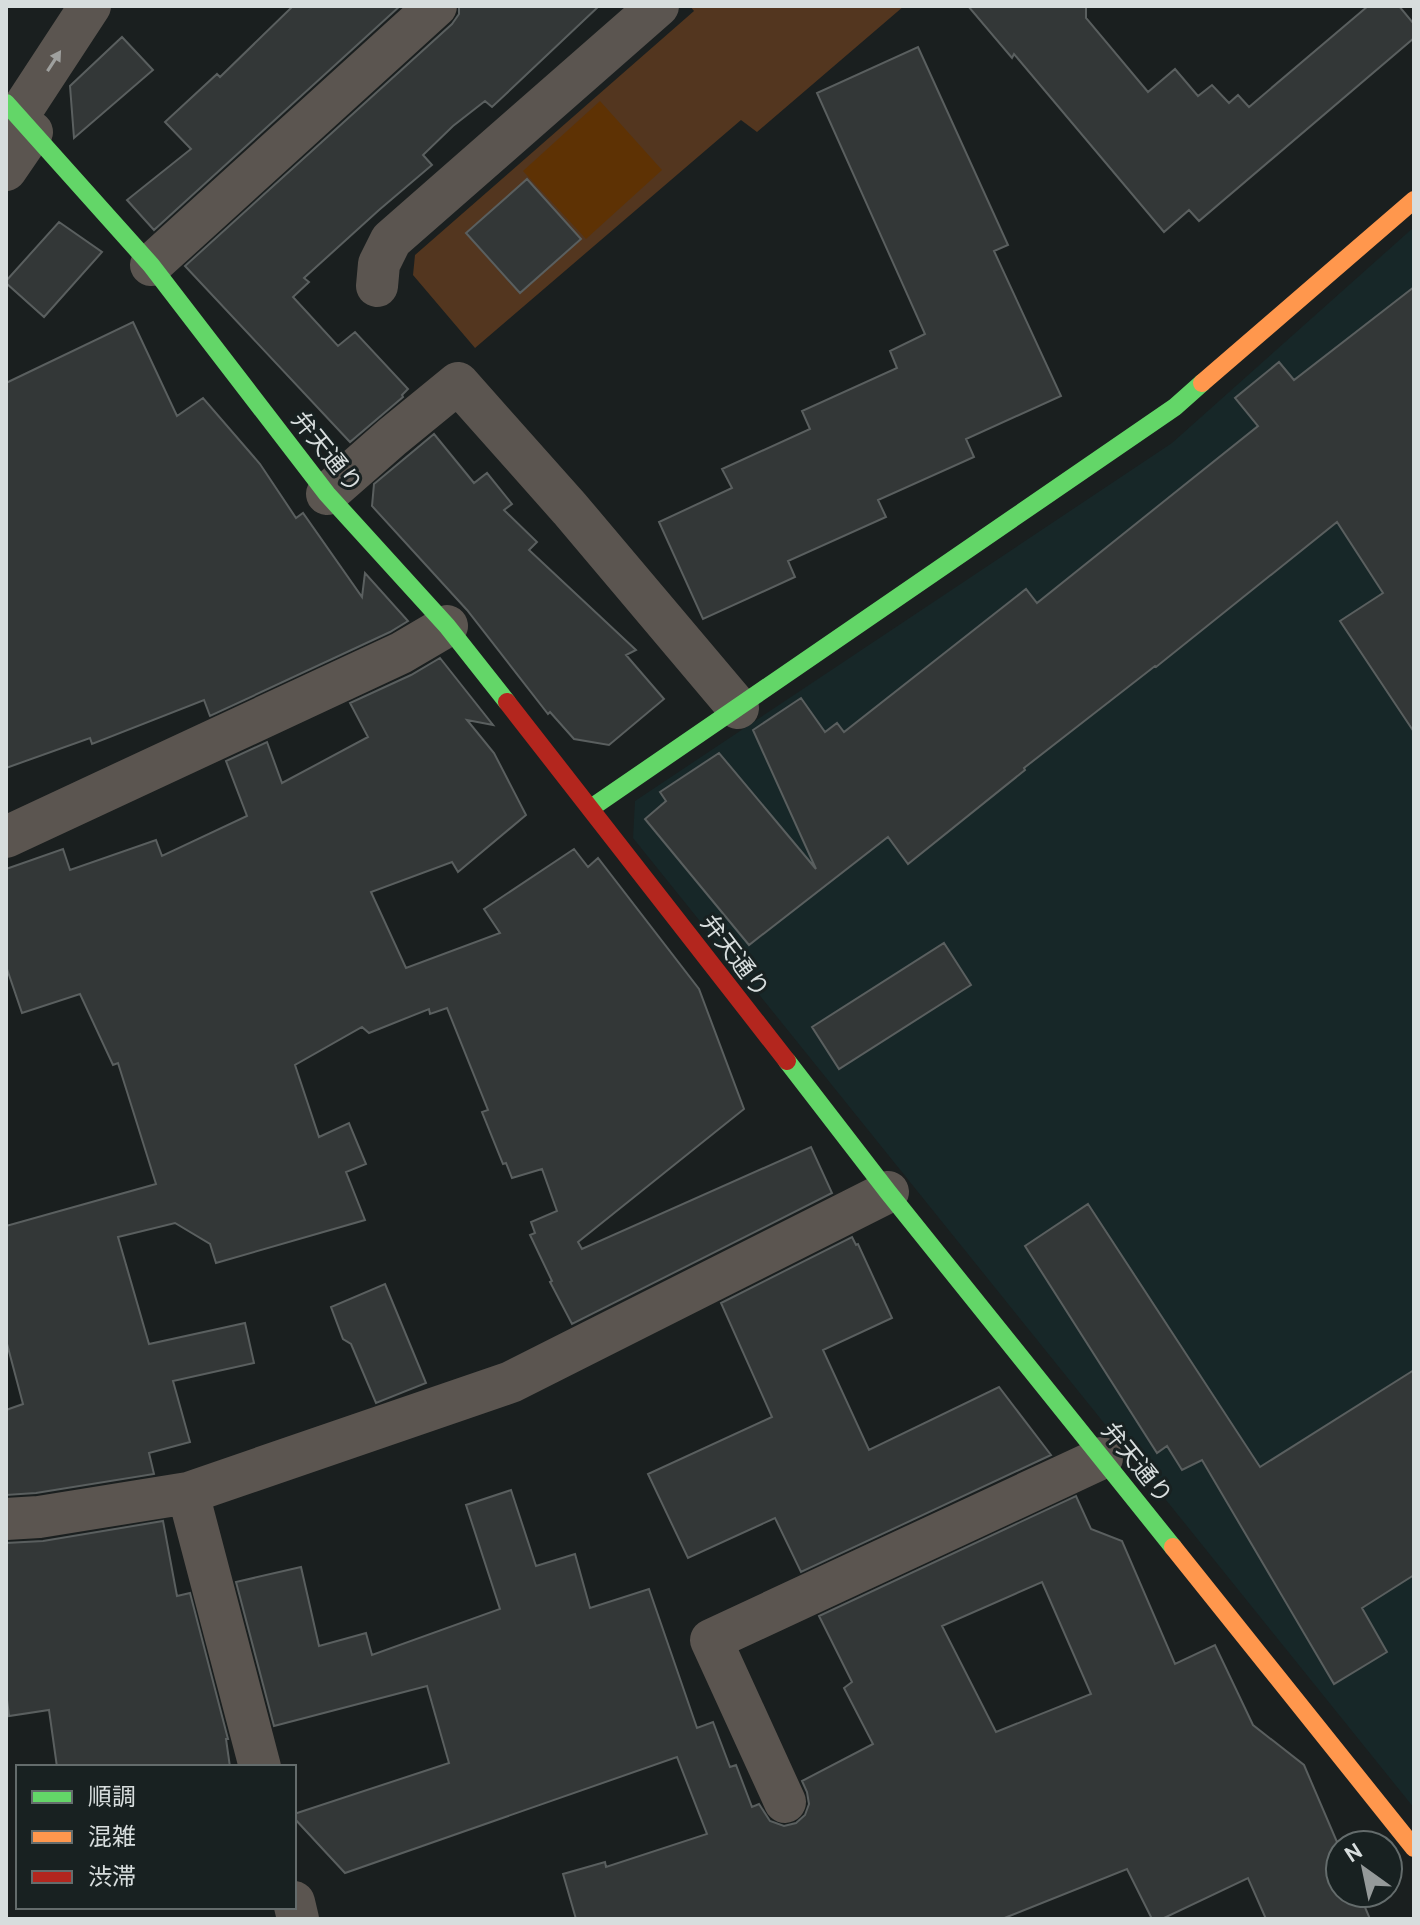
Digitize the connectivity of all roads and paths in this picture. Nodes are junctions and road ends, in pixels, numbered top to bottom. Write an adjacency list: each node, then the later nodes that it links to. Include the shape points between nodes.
1 (90, 6): 4 (street, one-way to 1)
2 (436, 6): 7 (street)
3 (658, 6): 8 (street, via 391,240 379,264)
4 (19, 117): 5 (street); 7 (street, 弁天通り)
5 (6, 170)
6 (1414, 200): 11 (street, via 1175,407)
7 (151, 265): 9 (street, 弁天通り)
8 (377, 286)
9 (327, 494): 10 (street, 弁天通り); 11 (street, via 458,383)
10 (447, 626): 12 (street, 弁天通り); 13 (street, via 401,653)
11 (738, 708): 12 (street)
12 (591, 808): 14 (street, 弁天通り)
13 (6, 837)
14 (888, 1192): 15 (street, 弁天通り); 16 (street, via 511,1382)
15 (1102, 1458): 19 (street, via 711,1640); 20 (street, 弁天通り)
16 (188, 1493): 17 (street); 18 (street)
17 (6, 1519)
18 (259, 1765)
19 (785, 1802)
20 (1414, 1848)

